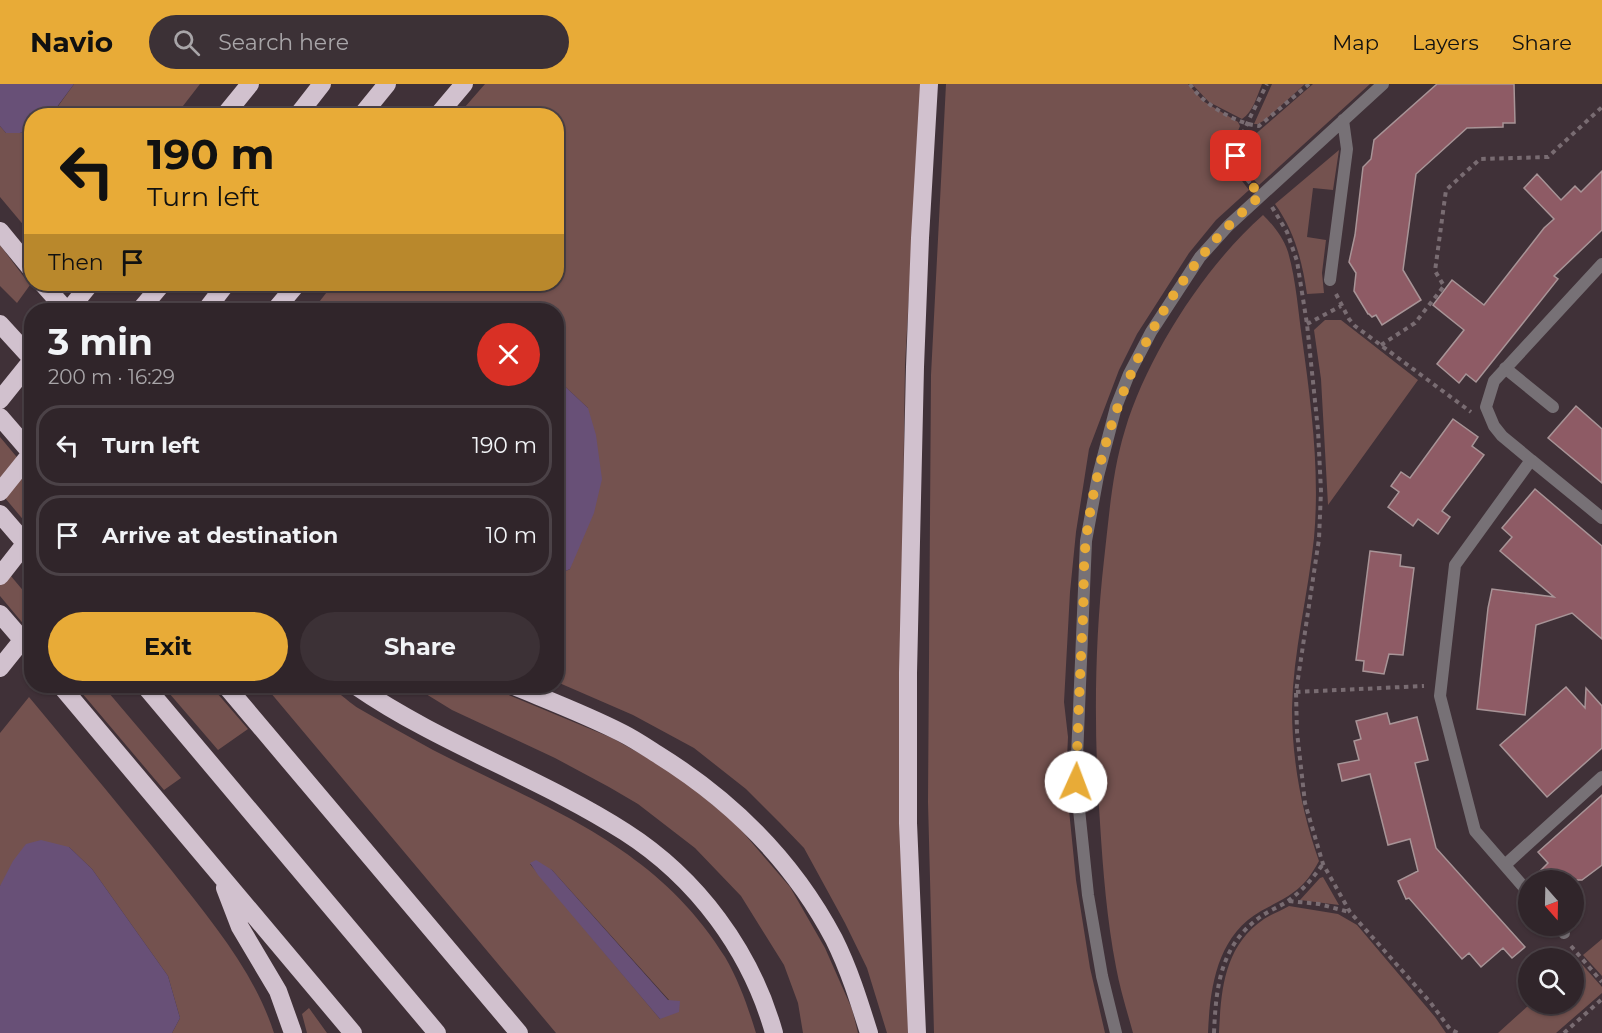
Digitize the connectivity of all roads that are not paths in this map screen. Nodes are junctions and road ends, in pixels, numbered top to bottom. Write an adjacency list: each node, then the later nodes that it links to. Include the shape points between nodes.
1 (322, 84): 8 (highway)
2 (387, 84): 9 (highway)
3 (464, 84): 10 (highway)
4 (929, 84): 61 (highway, via 915,367 908,673)
5 (1383, 84): 11 (street)
6 (244, 88): 7 (highway)
7 (230, 108)
8 (303, 108)
9 (368, 108)
10 (443, 108)
11 (1343, 120): 15 (street, via 1347,149); 62 (street, via 1228,226 1200,257 1150,332 1129,374 1098,476 1086,541 1076,782 1088,895)
12 (0, 231): 13 (highway)
13 (24, 260)
14 (1602, 264): 28 (street)
15 (1330, 280)
16 (50, 291): 21 (highway)
17 (84, 291): 22 (highway)
18 (156, 291): 23 (highway)
19 (221, 291): 24 (highway)
20 (291, 291): 25 (highway)
21 (61, 303)
22 (74, 303)
23 (146, 303)
24 (211, 303)
25 (281, 303)
26 (0, 324): 27 (highway)
27 (24, 350)
28 (1505, 368): 31 (street); 34 (street, via 1494,381 1486,407 1502,436)
29 (24, 369): 30 (highway)
30 (0, 400)
31 (1553, 407)
32 (0, 417): 33 (highway)
33 (24, 444)
34 (1531, 460): 38 (street); 52 (street, via 1455,565 1440,685 1475,831)
35 (24, 463): 36 (highway)
36 (0, 492)
37 (0, 514): 39 (highway)
38 (1602, 518)
39 (24, 542)
40 (24, 546): 41 (highway)
41 (0, 576)
42 (0, 614): 44 (highway)
43 (24, 638): 45 (highway)
44 (24, 642)
45 (0, 668)
46 (66, 693): 53 (highway)
47 (151, 693): 57 (highway)
48 (232, 693): 58 (highway)
49 (368, 693): 59 (highway, via 460,746 594,813 664,862 693,888 729,935 757,985)
50 (530, 693): 60 (highway, via 623,733 716,794 759,833 806,894 834,940 857,994)
51 (1602, 777): 52 (street)
52 (1505, 865): 54 (street)
53 (219, 873): 55 (highway, via 240,927 278,991); 56 (highway)
54 (1518, 880)
55 (294, 1033)
56 (353, 1033)
57 (437, 1033)
58 (519, 1033)
59 (774, 1033)
60 (868, 1033)
61 (917, 1033)
62 (1116, 1033)

